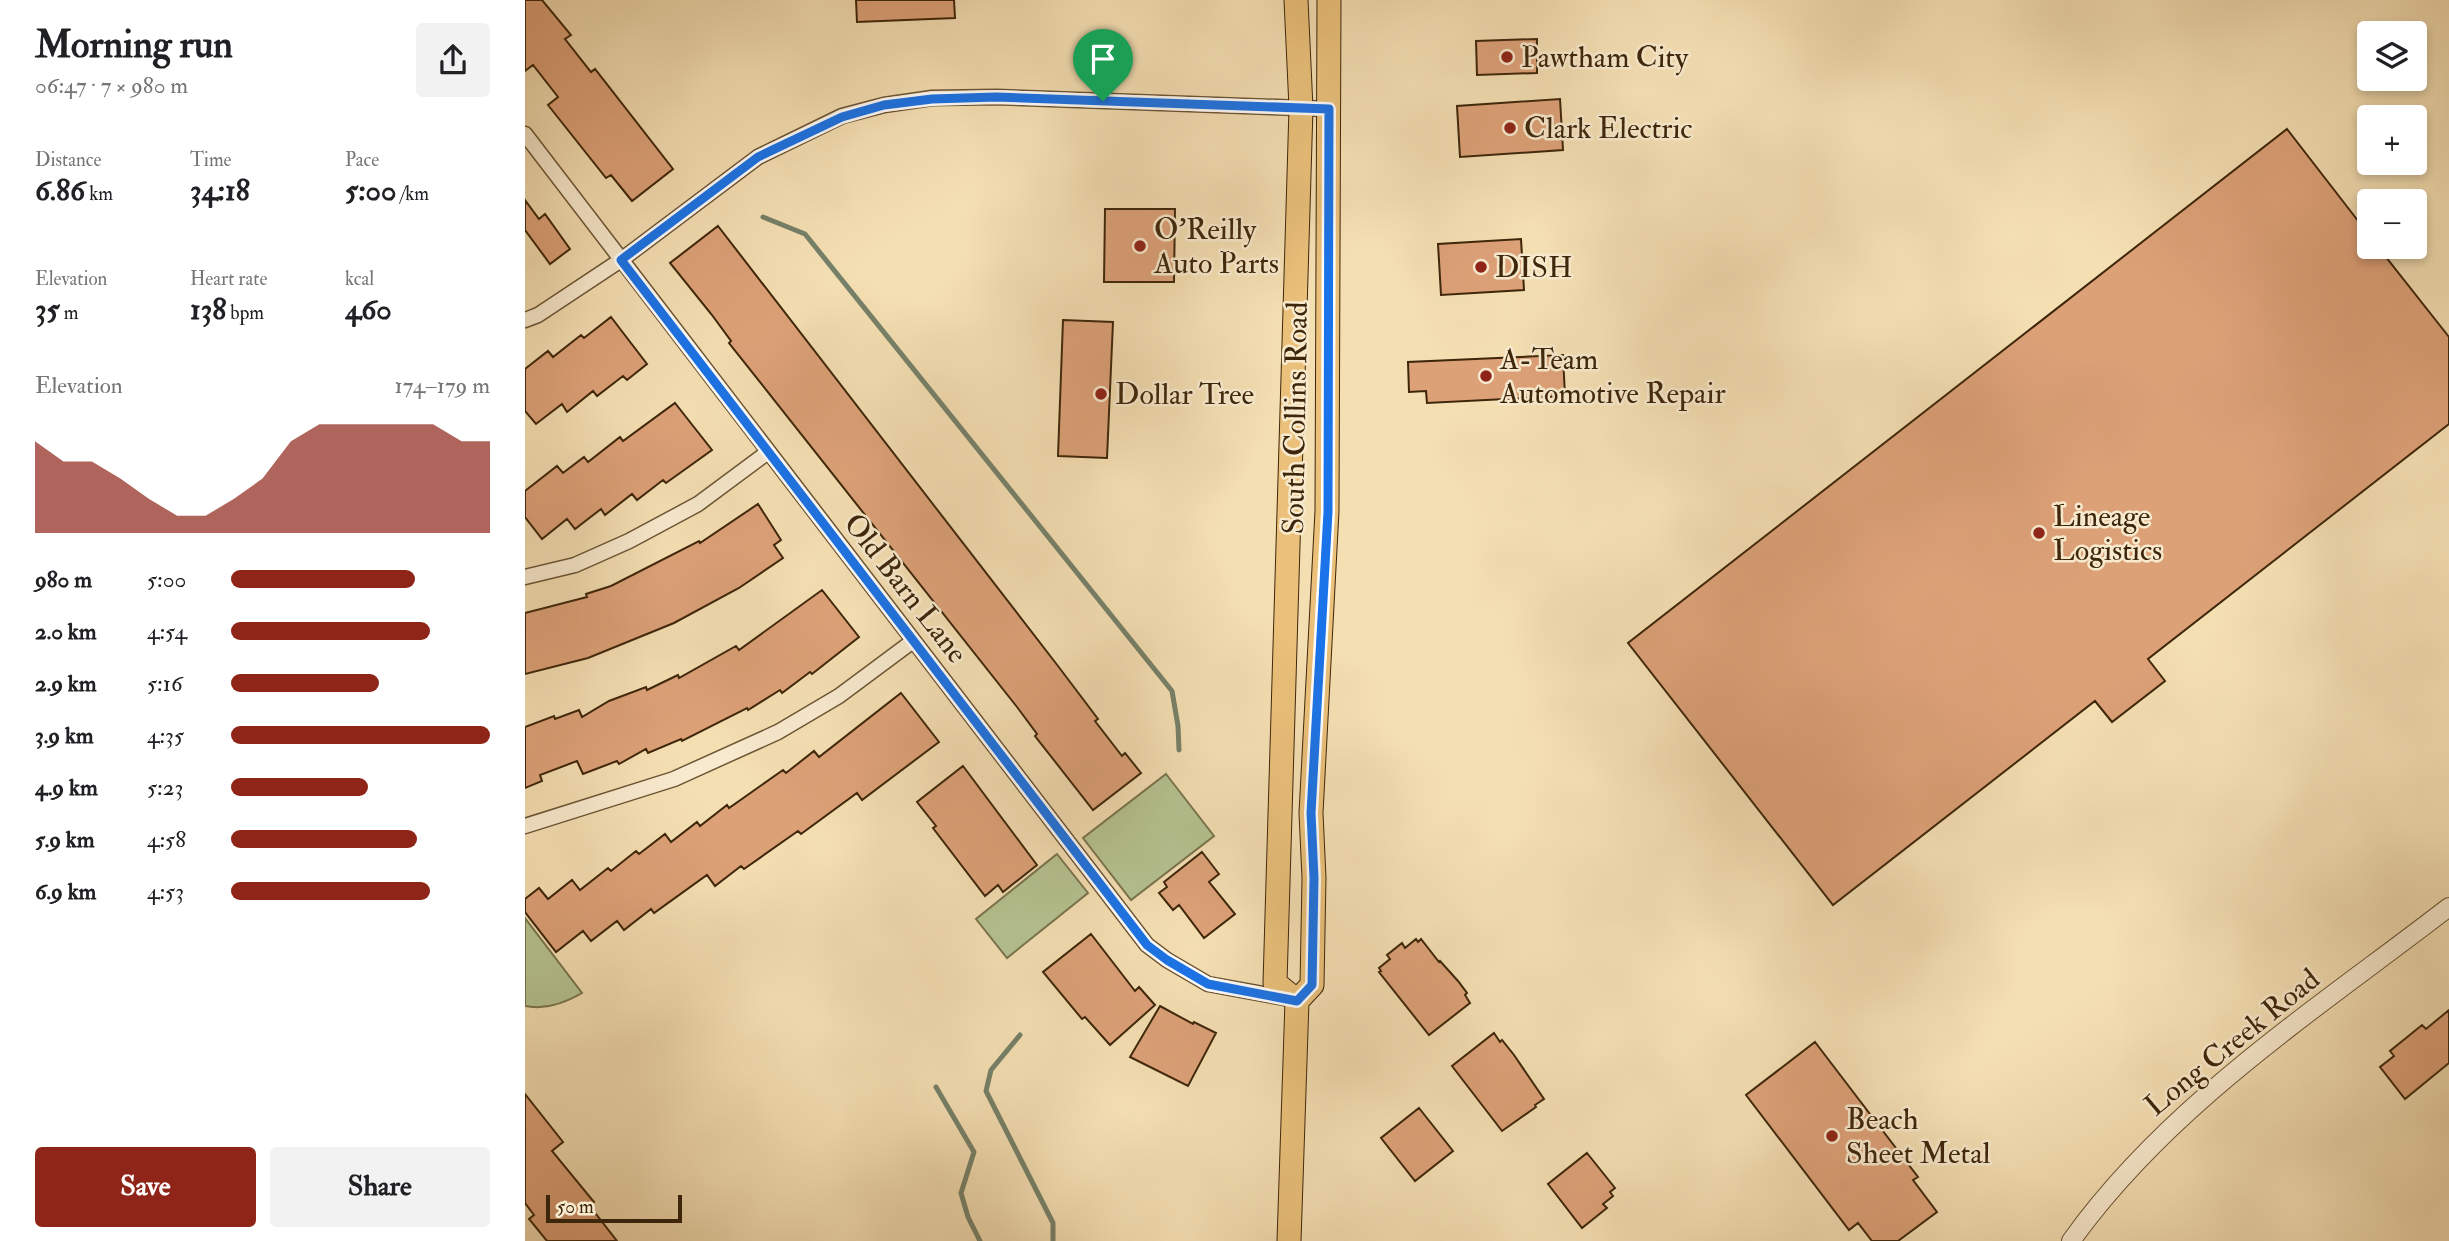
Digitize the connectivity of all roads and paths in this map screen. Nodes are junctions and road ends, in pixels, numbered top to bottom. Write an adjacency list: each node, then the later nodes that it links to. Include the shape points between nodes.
1 (1296, 0): 3 (main road, South Collins Road)
2 (1329, 0): 4 (main road, South Collins Road)
3 (1301, 108): 4 (street); 6 (street, via 996,97 884,105 842,117 758,157); 11 (main road, South Collins Road)
4 (1329, 109): 12 (main road, South Collins Road, via 1328,512)
5 (525, 134): 6 (street, Old Barn Lane)
6 (621, 260): 7 (street); 8 (street, Old Barn Lane)
7 (525, 320)
8 (768, 452): 9 (street, via 698,504 629,541 575,565); 10 (street, Old Barn Lane)
9 (525, 577)
10 (913, 641): 13 (street, via 839,696 778,732 674,779); 15 (street, Old Barn Lane, via 1147,945 1208,984)
11 (1282, 813): 12 (main road); 15 (main road, South Collins Road, via 1275,983)
12 (1311, 813): 15 (main road, South Collins Road, via 1312,985)
13 (525, 826)
14 (2449, 907): 17 (street, Long Creek Road, via 2191,1108 2134,1161)
15 (1297, 1001): 16 (main road)
16 (1289, 1241)
17 (2071, 1241)

